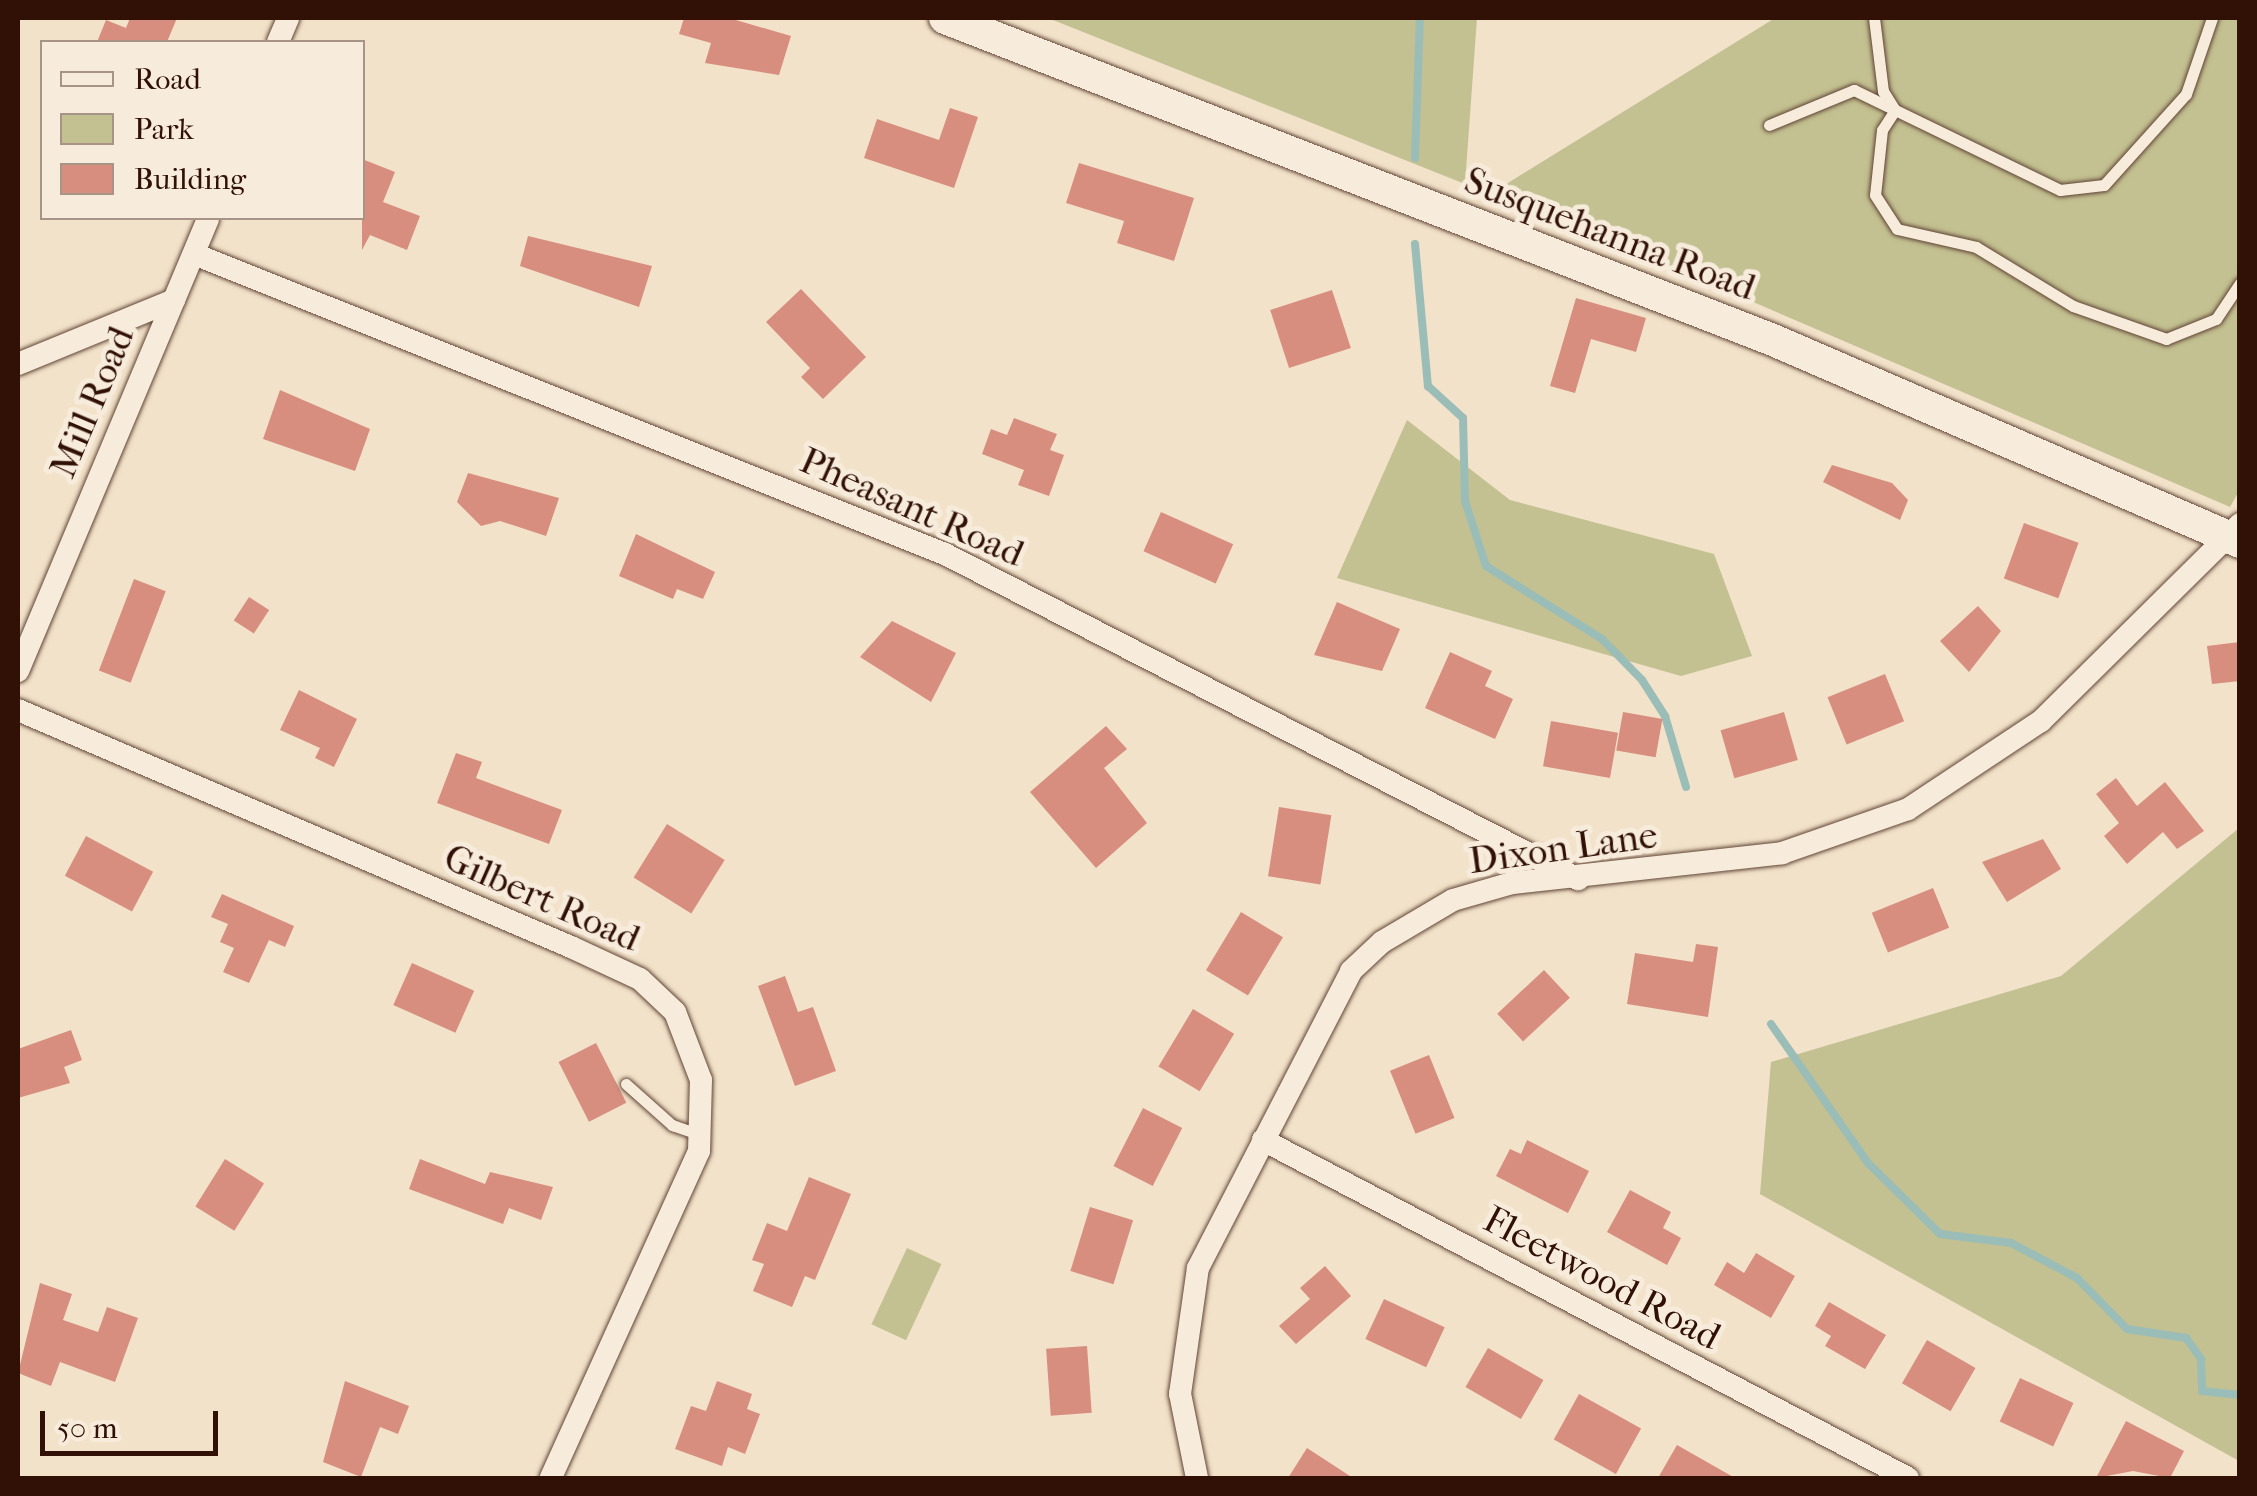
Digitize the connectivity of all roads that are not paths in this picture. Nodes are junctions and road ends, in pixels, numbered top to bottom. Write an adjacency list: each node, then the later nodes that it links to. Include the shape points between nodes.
1 (945, 18): 11 (main road, Susquehanna Road, via 1774,340)
2 (1874, 18): 4 (lane, via 1884,91)
3 (2212, 18): 4 (lane, via 2186,94 2104,185 2060,190)
4 (1895, 110): 5 (lane, via 1854,90); 8 (lane, via 1882,130 1875,195 1896,229 1976,247 2073,306 2166,339 2216,319)
5 (1769, 124)
6 (207, 220): 7 (street, Mill Road)
7 (194, 254): 9 (street, Mill Road); 14 (street, Pheasant Road, via 945,554)
8 (2240, 283)
9 (174, 300): 10 (street); 12 (street, Mill Road)
10 (18, 364)
11 (2237, 534): 14 (street, Dixon Lane, via 2041,721 1908,808 1782,853)
12 (18, 670)
13 (18, 710): 16 (street, Gilbert Road, via 640,979 675,1012 696,1052)
14 (1578, 879): 17 (street, Dixon Lane, via 1453,900 1382,942 1352,971)
15 (626, 1084): 16 (lane, via 672,1126)
16 (701, 1135): 18 (street, Gilbert Road)
17 (1263, 1140): 19 (street, Dixon Lane, via 1198,1268 1180,1394); 20 (street, Fleetwood Road)
18 (551, 1478)
19 (1198, 1478)
20 (1908, 1478)

